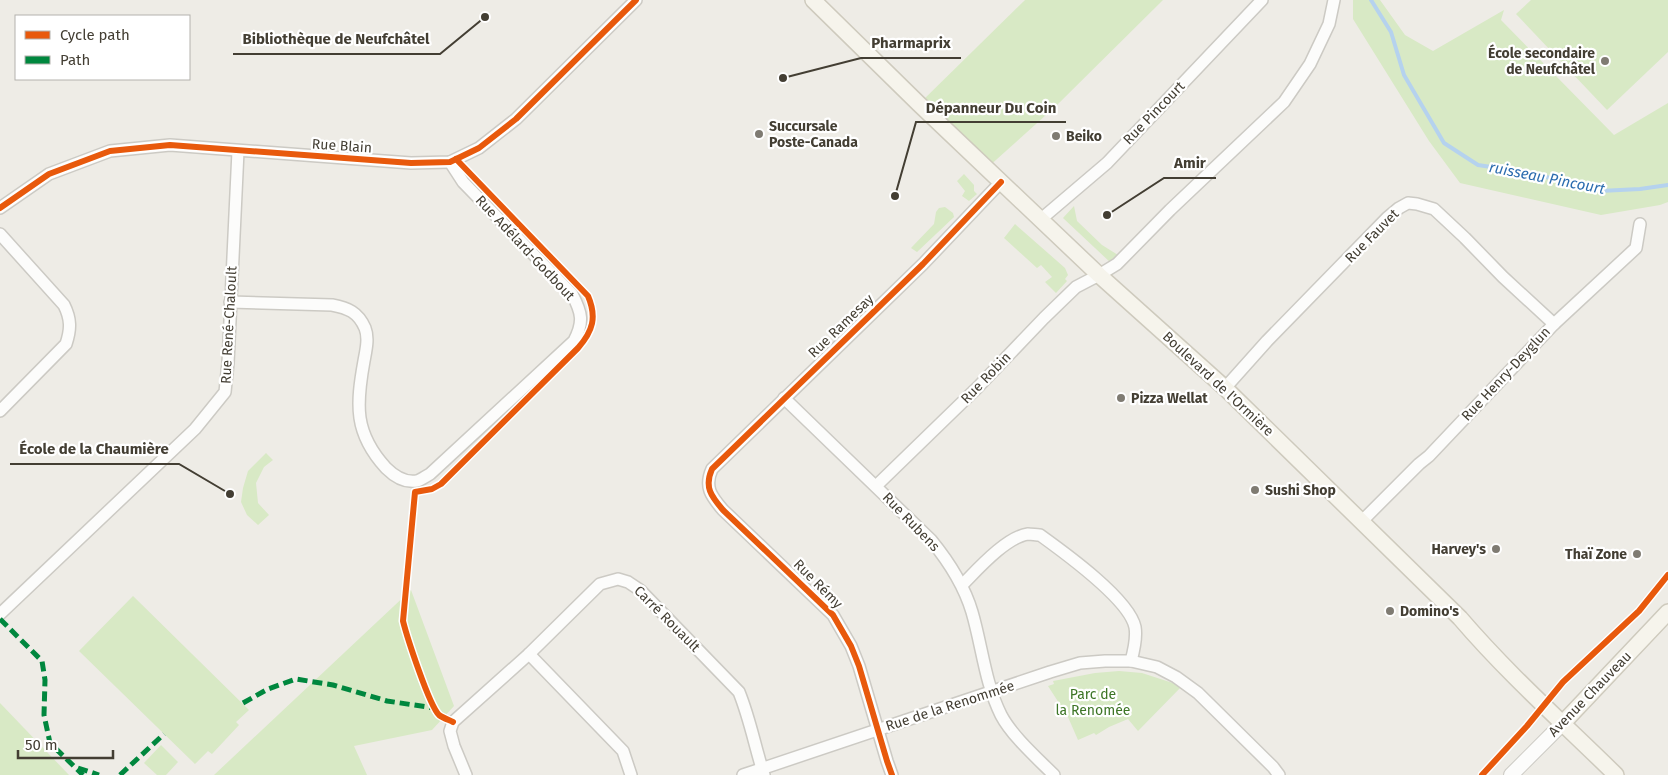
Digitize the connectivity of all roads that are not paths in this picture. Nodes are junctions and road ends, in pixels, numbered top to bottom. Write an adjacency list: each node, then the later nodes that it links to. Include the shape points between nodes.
1 (636, 0): 6 (street, Rue Blain, via 516,119 478,148)
2 (813, 0): 7 (main road, Boulevard de l'Ormière)
3 (1262, 0): 9 (street, Rue Pincourt, via 1107,163)
4 (1334, 0): 12 (street, Rue Robin, via 1329,24 1310,64 1284,102 1117,264)
5 (238, 152): 6 (street, Rue Blain, via 411,163); 8 (street, Rue Blain, via 170,145 110,151 49,174); 13 (street, Rue René-Chaloult)
6 (450, 162): 13 (street, Rue Adélard-Godbout, via 463,182 572,294 581,317 580,330 574,341 430,474 416,481 404,480 385,466 369,444 358,408 367,342 359,317 348,308 332,305)
7 (1001, 182): 9 (main road, Boulevard de l'Ormière); 16 (street, Rue Ramesay, via 923,264)
8 (0, 208)
9 (1040, 220): 12 (main road, Boulevard de l'Ormière)
10 (1640, 224): 14 (street, Rue Henry-Deyglun, via 1636,248)
11 (0, 234): 17 (street, via 64,305 71,324 66,344)
12 (1099, 275): 15 (main road, Boulevard de l'Ormière); 18 (street, Rue Robin, via 1069,293)
13 (230, 302): 23 (street, Rue René-Chaloult, via 225,392 195,429)
14 (1554, 324): 15 (street, Rue Fauvet, via 1434,209 1408,203 1387,218); 20 (street, Rue Henry-Deyglun, via 1429,456)
15 (1225, 388): 20 (main road, Boulevard de l'Ormière)
16 (784, 398): 18 (street, Rue Rubens); 19 (street, Rue Ramesay, via 712,469 707,479)
17 (0, 411)
18 (876, 486): 21 (street, Rue Rubens, via 931,540)
19 (709, 490): 28 (street, Rue Rémy, via 723,510 833,615 854,653)
20 (1362, 521): 27 (main road, Boulevard de l'Ormière)
21 (962, 585): 25 (street, via 985,561 1016,538 1040,535 1111,591 1131,614 1135,628); 26 (street, Rue Rubens)
22 (1668, 612): 27 (main road, Avenue Chauveau)
23 (0, 614)
24 (529, 654): 29 (street, Carré Rouault, via 600,584 618,579 628,582 640,590 739,692); 30 (street, Carré Rouault, via 453,722 450,731); 31 (street, via 623,751)
25 (1132, 661): 26 (street, Rue de la Renommée, via 1080,663); 35 (street, via 1157,667 1198,693)
26 (992, 692): 28 (street, Rue de la Renommée); 34 (street, Rue Rubens, via 1002,717)
27 (1562, 724): 36 (street, Avenue Chauveau); 37 (main road, Boulevard de l'Ormière)
28 (878, 730): 29 (street, Rue de la Renommée); 33 (street, Rue Rémy)
29 (763, 772): 32 (street, Rue de la Renommée)
30 (466, 775)
31 (631, 775)
32 (743, 775)
33 (892, 775)
34 (1054, 775)
35 (1279, 775)
36 (1511, 775)
37 (1616, 775)

